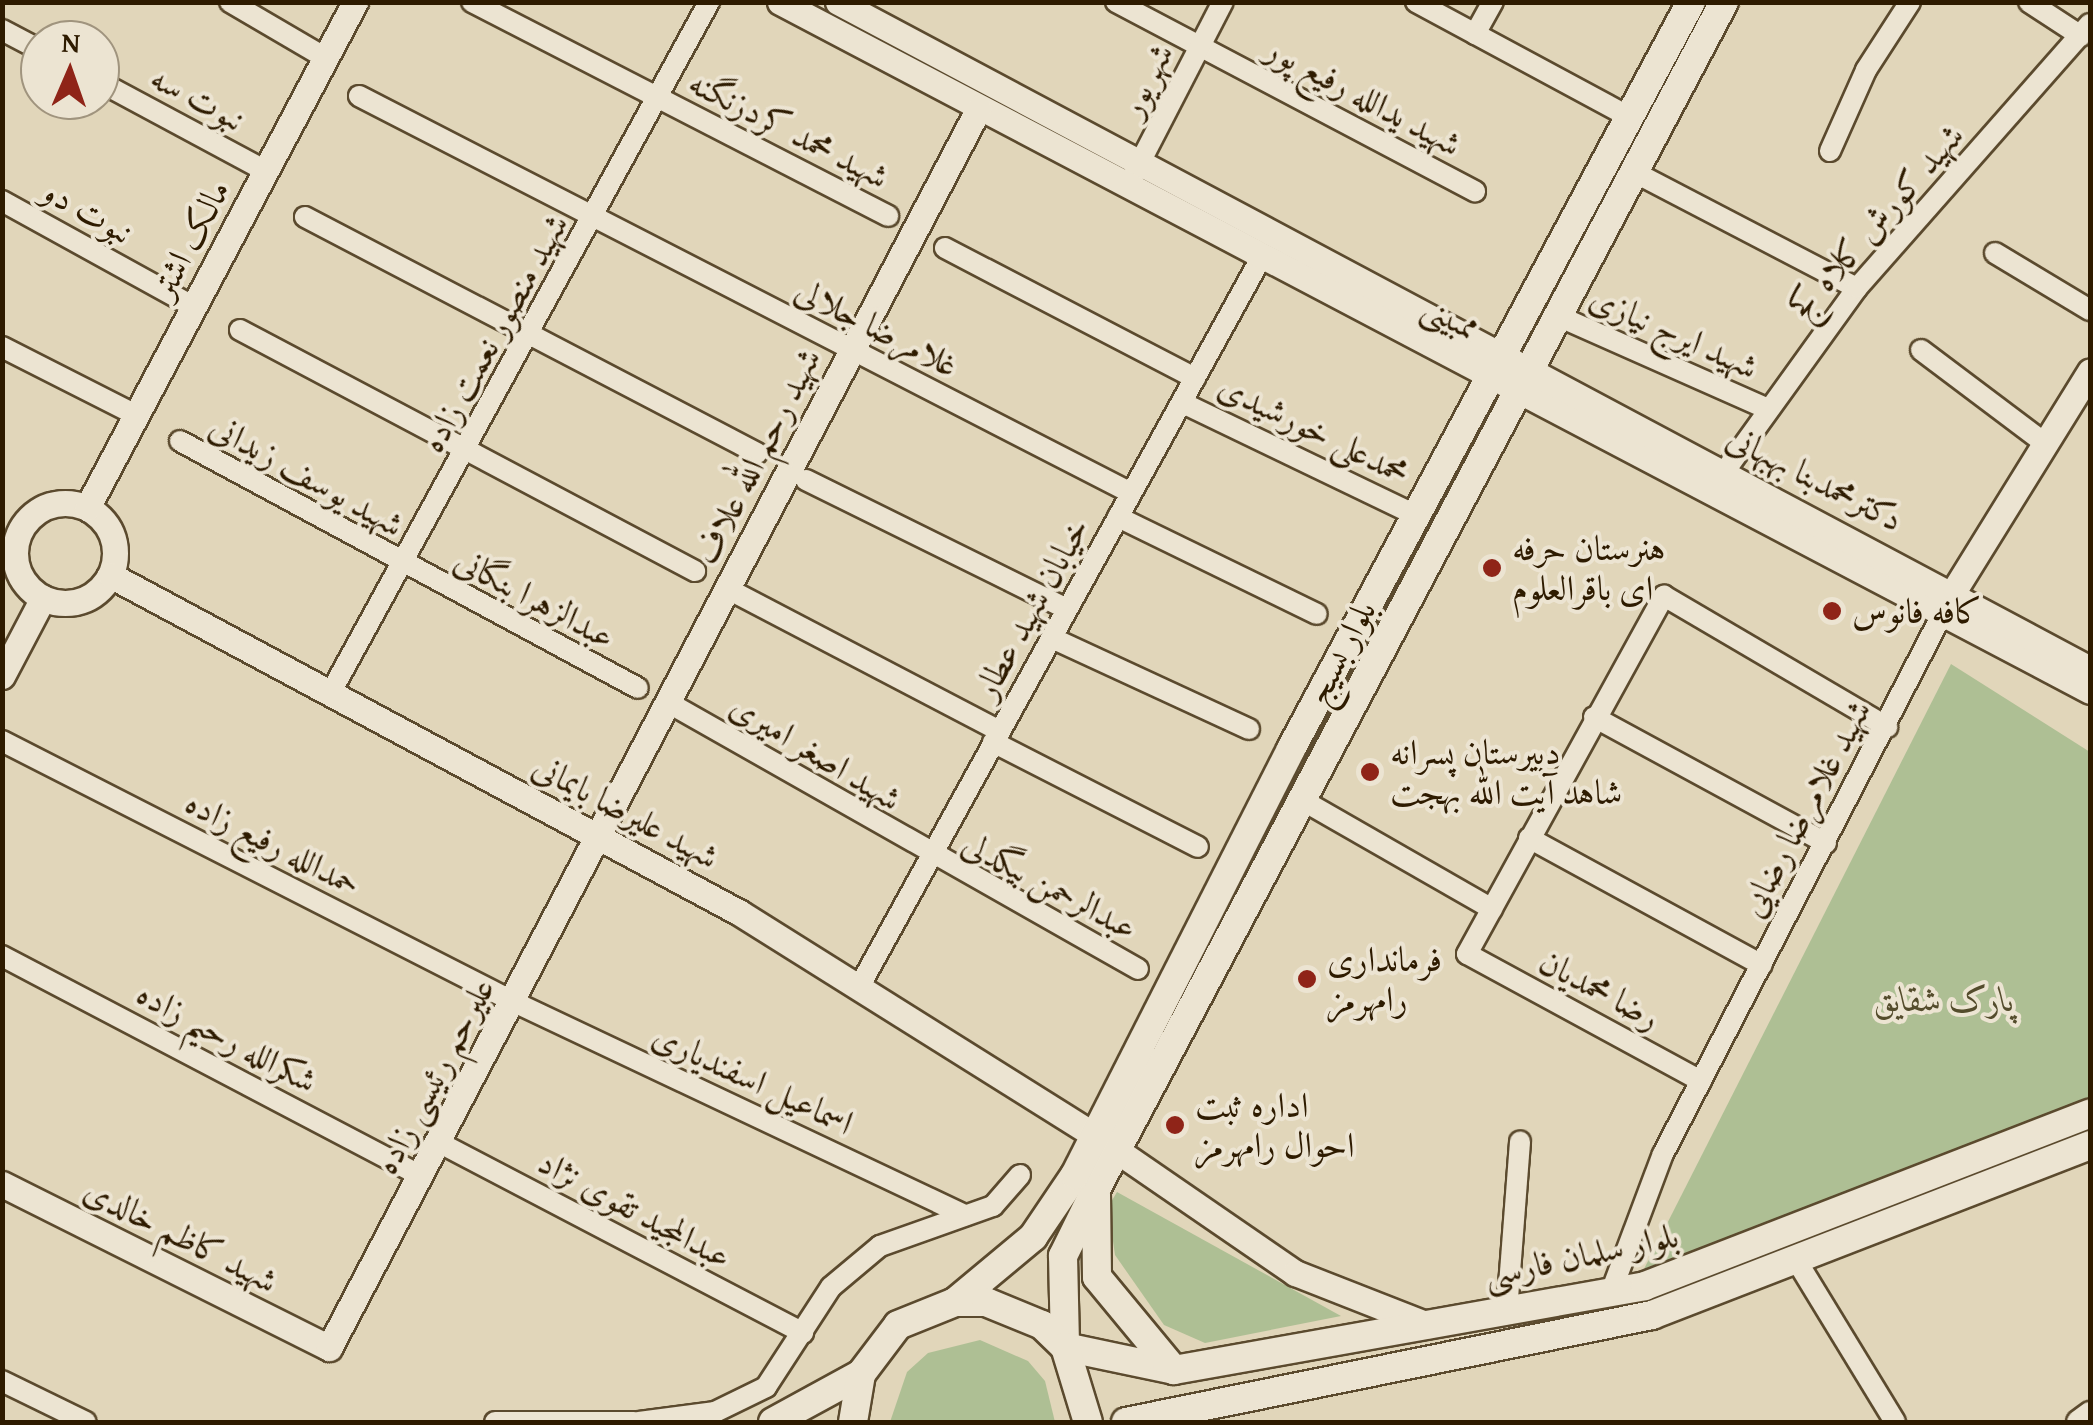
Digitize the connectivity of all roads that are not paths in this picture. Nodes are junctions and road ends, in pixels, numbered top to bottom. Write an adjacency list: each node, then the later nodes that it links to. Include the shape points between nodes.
1 (230, 2): 18 (street)
2 (355, 2): 18 (street, مالک اشتر)
3 (472, 2): 21 (street, شهید محمد کردزنگنه)
4 (709, 2): 21 (street, شهید منصور نعمت زاده)
5 (780, 2): 22 (street, ممبینی)
6 (838, 2): 25 (street, ممبینی)
7 (1116, 2): 17 (street, شهید یدالله رفیع پور)
8 (1223, 2): 17 (street, شهریور)
9 (1416, 2): 16 (street)
10 (1493, 2): 16 (street)
11 (1691, 2): 23 (main road, بلوار بسیج)
12 (1724, 2): 27 (main road, بلوار بسیج)
13 (1910, 2): 24 (street, via 1866,70)
14 (2030, 2): 15 (street)
15 (2086, 30): 37 (street, شهید کورش کلاه کج)
16 (1476, 34): 23 (street)
17 (1200, 46): 25 (street, شهریور); 29 (street, شهید یدالله رفیع پور)
18 (326, 58): 26 (street, مالک اشتر)
19 (120, 93): 26 (street, نبوت سه)
20 (358, 96): 33 (street, غلامرضا جلالی)
21 (660, 100): 31 (street, شهید محمد کردزنگنه); 33 (street, شهید منصور نعمت زاده)
22 (979, 108): 28 (street, ممبینی); 44 (street, شهید رحم الله علاف)
23 (1630, 117): 46 (main road, بلوار بسیج)
24 (1830, 152)
25 (1140, 163): 28 (street, شهریور); 46 (street, ممبینی)
26 (266, 171): 38 (street, مالک اشتر)
27 (1634, 172): 37 (street); 40 (main road, بلوار بسیج)
28 (1128, 187): 36 (street, ممبینی)
29 (1475, 191)
30 (2, 201): 38 (street, نبوت دو)
31 (888, 216)
32 (304, 217): 42 (street)
33 (594, 219): 42 (street, شهید منصور نعمت زاده); 44 (street, غلامرضا جلالی)
34 (945, 248): 48 (street)
35 (1995, 253): 39 (street)
36 (1261, 258): 46 (street, ممبینی); 48 (street, خیابان شهید عطار)
37 (1857, 288): 51 (street, شهید کورش کلاه کج)
38 (194, 307): 52 (street, مالک اشتر)
39 (2090, 310)
40 (1558, 316): 49 (main road, بلوار بسیج); 51 (street, شهید ایرج نیازی)
41 (240, 330): 55 (street)
42 (526, 333): 55 (street, شهید منصور نعمت زاده); 56 (street)
43 (2, 346): 52 (street)
44 (851, 350): 59 (street, غلامرضا جلالی); 67 (street, شهید رحم الله علاف)
45 (1921, 350): 54 (street)
46 (1498, 366): 49 (street, دکترمحمدبنا بهبهانی); 61 (main road, بلوار بسیج)
47 (2090, 371): 54 (street, شهید غلامرضا رضایی)
48 (1195, 378): 50 (street, خیابان شهید عطار)
49 (1525, 380): 57 (street, دکترمحمدبنا بهبهانی); 69 (street); 83 (main road, بلوار بسیج)
50 (1183, 402): 59 (street, خیابان شهید عطار); 61 (street, محمدعلی خورشیدی)
51 (1763, 407): 57 (street, شهید کورش کلاه کج)
52 (136, 416): 60 (street, مالک اشتر)
53 (180, 441): 64 (street, شهید یوسف زیدانی)
54 (2047, 445): 69 (street, شهید غلامرضا رضایی)
55 (465, 451): 64 (street, شهید منصور نعمت زاده); 65 (street)
56 (756, 453)
57 (1725, 470): 69 (street, دکترمحمدبنا بهبهانی)
58 (806, 480): 70 (street)
59 (1131, 493): 63 (street, خیابان شهید عطار)
60 (86, 508): 62 (street, via 52,505); 66 (street, via 109,530)
61 (1416, 515): 79 (main road, بلوار بسیج)
62 (13, 518): 68 (street, via 14,557)
63 (1118, 518): 70 (street, خیابان شهید عطار); 71 (street)
64 (402, 565): 75 (street, عبدالزهرا بنگانی); 77 (street, شهید منصور نعمت زاده)
65 (695, 571)
66 (110, 575): 68 (street, via 73,603); 77 (street, شهید علیرضا بایمانی)
67 (728, 589): 78 (street, شهید رحم الله علاف); 84 (street)
68 (42, 598): 74 (street)
69 (1950, 600): 73 (street, دکترمحمدبنا بهبهانی); 76 (street); 81 (street, شهید غلامرضا رضایی)
70 (1067, 609): 72 (street, خیابان شهید عطار)
71 (1317, 614)
72 (1052, 638): 82 (street); 84 (street, خیابان شهید عطار)
73 (2090, 669)
74 (2, 676)
75 (638, 688)
76 (2090, 691)
77 (331, 692): 87 (street, شهید علیرضا بایمانی)
78 (669, 703): 87 (street, شهید رحم الله علاف); 91 (street, شهید اصغر امیری)
79 (1311, 712): 83 (main road); 100 (main road, بلوار بسیج)
80 (1594, 718): 81 (street, via 1664,596); 88 (street); 89 (street)
81 (1887, 728): 89 (street, شهید غلامرضا رضایی)
82 (1249, 729)
83 (1342, 730): 86 (main road, بلوار بسیج)
84 (997, 737): 90 (street); 91 (street, خیابان شهید عطار)
85 (2, 741): 97 (street, حمدالله رفیع زاده)
86 (1302, 800): 92 (street); 104 (main road, بلوار بسیج)
87 (600, 837): 96 (street, شهید علیرضا بایمانی); 97 (street, علیرحم رئیسی زاده)
88 (1530, 838): 92 (street); 94 (street)
89 (1826, 843): 94 (street, شهید غلامرضا رضایی)
90 (1198, 847)
91 (931, 857): 95 (street, عبدالرحمن بیگدلی); 96 (street, خیابان شهید عطار)
92 (1492, 909): 98 (street, رضا محمدیان, via 1467,954)
93 (2, 956): 105 (street, شکرالله رحیم زاده)
94 (1762, 965): 98 (street, شهید غلامرضا رضایی)
95 (1138, 969)
96 (858, 989): 100 (street, شهید علیرضا بایمانی)
97 (514, 1002): 101 (street, علیرحم رئیسی زاده); 109 (street, اسماعیل اسفندیاری)
98 (1701, 1081): 113 (street, شهید غلامرضا رضایی)
99 (2090, 1113): 113 (main road, بلوار سلمان فارسی, via 1724,1261)
100 (1094, 1135): 110 (main road, بلوار بسیج)
101 (438, 1142): 105 (street, علیرحم رئیسی زاده); 117 (street, عبدالمجید تقوی نژاد)
102 (1520, 1142): 115 (street)
103 (2090, 1145): 112 (main road, بلوار سلمان فارسی)
104 (1119, 1152): 108 (main road, بلوار بسیج); 116 (street, via 1294,1273)
105 (420, 1175): 119 (street, علیرحم رئیسی زاده)
106 (1020, 1175): 109 (street, via 993,1206)
107 (2, 1184): 119 (street, شهید کاظم خالدی)
108 (1096, 1189): 111 (main road, بلوار بسیج); 120 (main road, via 1097,1277)
109 (965, 1214): 117 (street, via 880,1246 831,1288)
110 (1034, 1236): 111 (main road); 114 (main road, بلوار بسیج)
111 (1063, 1256): 118 (main road, بلوار بسیج)
112 (1798, 1263): 123 (main road, بلوار سلمان فارسی, via 1652,1314); 132 (street)
113 (1610, 1292): 115 (main road, بلوار سلمان فارسی)
114 (955, 1302): 118 (main road, via 1016,1310); 121 (main road, via 898,1325)
115 (1506, 1311): 116 (main road, بلوار سلمان فارسی)
116 (1428, 1325): 120 (main road, بلوار سلمان فارسی)
117 (802, 1333): 127 (street, via 766,1388 716,1412)
118 (1064, 1347): 120 (main road, بلوار سلمان فارسی); 130 (main road, بلوار بسیج)
119 (329, 1348)
120 (1174, 1370)
121 (861, 1374): 128 (main road); 129 (main road)
122 (2, 1380): 125 (street)
123 (1235, 1412): 131 (main road, بلوار سلمان فارسی)
124 (2090, 1414): 133 (street)
125 (86, 1422)
126 (494, 1422): 127 (street)
127 (636, 1422)
128 (773, 1422)
129 (853, 1422)
130 (1088, 1422)
131 (1126, 1422)
132 (1895, 1422)
133 (2079, 1422)

